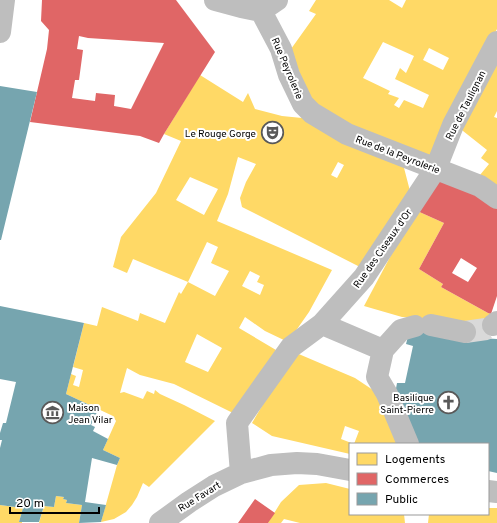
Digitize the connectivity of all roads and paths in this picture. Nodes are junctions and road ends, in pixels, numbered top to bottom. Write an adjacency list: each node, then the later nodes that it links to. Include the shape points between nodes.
1 (4, 0): 4 (street)
2 (215, 0): 3 (street, Rue Peyrolerie, via 241,7)
3 (269, 6): 6 (street, Rue Peyrolerie, via 289,75)
4 (0, 32)
5 (497, 42): 7 (street, Rue de Taulignan, via 453,125)
6 (303, 104): 7 (street, Rue de la Peyrolerie, via 312,113 347,134)
7 (436, 168): 8 (street, Rue de la Peyrolerie, via 480,186); 9 (street, Rue des Ciseaux d'Or, via 364,277)
8 (497, 198)
9 (322, 324): 11 (street); 14 (street, Rue des Ciseaux d'Or, via 291,347 237,423)
10 (465, 332): 11 (street, via 423,326 401,330)
11 (383, 350): 12 (street, via 377,377 388,394)
12 (408, 443)
13 (349, 470): 14 (street, Rue Favart, via 297,463 271,465)
14 (241, 473): 15 (street, Rue Favart, via 214,486)
15 (172, 519)

